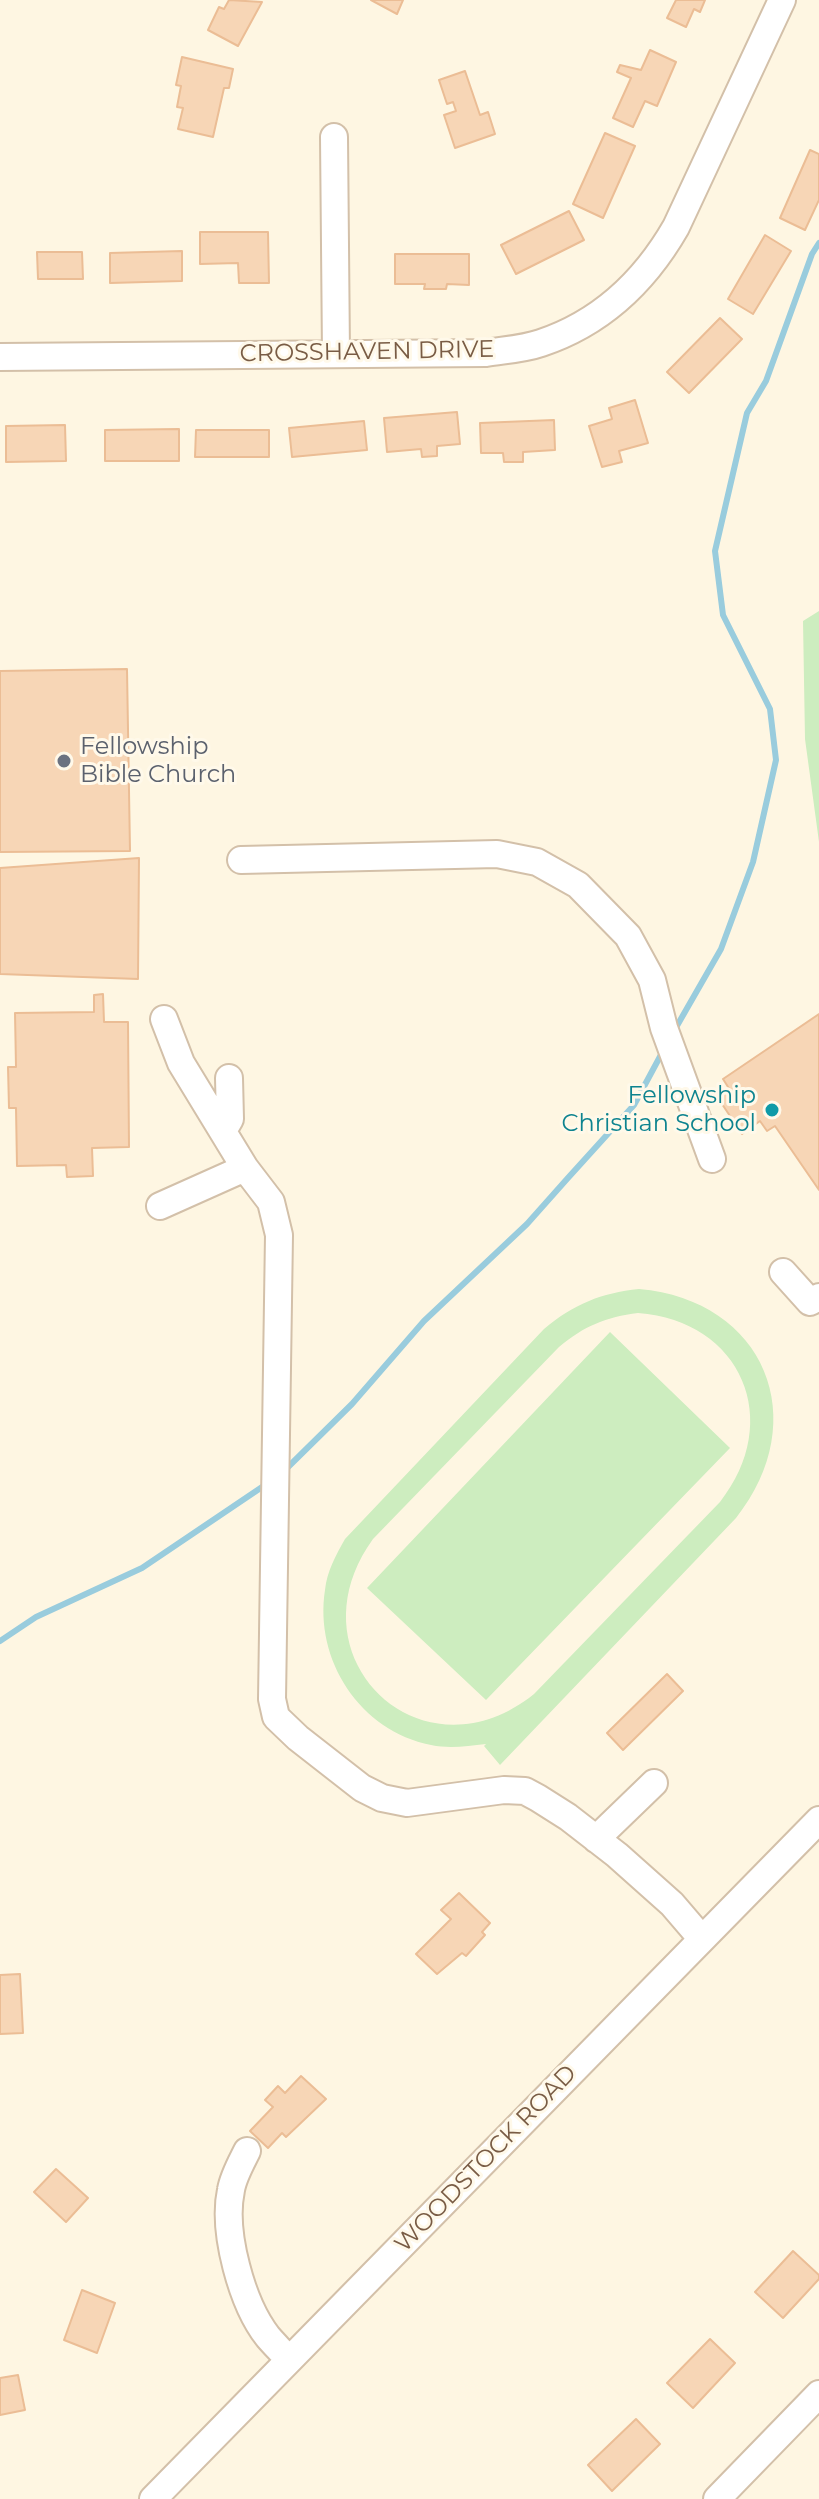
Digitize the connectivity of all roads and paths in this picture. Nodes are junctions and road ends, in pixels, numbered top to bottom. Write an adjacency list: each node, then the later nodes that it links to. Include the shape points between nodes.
1 (782, 0): 3 (street, CROSSHAVEN DRIVE, via 676,227 638,282 609,308 539,344 486,353)
2 (334, 137): 3 (street)
3 (336, 354): 4 (street, CROSSHAVEN DRIVE)
4 (0, 357)
5 (241, 860): 9 (street, via 497,854 537,862 578,885 628,936 652,980)
6 (164, 1019): 8 (street, via 181,1063)
7 (229, 1078): 8 (street, via 230,1119)
8 (223, 1131): 10 (street)
9 (712, 1159)
10 (245, 1168): 11 (street); 16 (street, via 271,1202 279,1235 272,1699 276,1717 362,1788 382,1798 407,1803 525,1791)
11 (160, 1206)
12 (783, 1272): 13 (street, via 810,1302)
13 (819, 1297)
14 (654, 1783): 16 (street)
15 (819, 1820): 17 (street, WOODSTOCK ROAD)
16 (596, 1839): 17 (street, via 672,1904)
17 (702, 1939): 19 (street, WOODSTOCK ROAD)
18 (247, 2151): 19 (street, via 230,2192 235,2260 257,2318)
19 (289, 2360): 21 (street, WOODSTOCK ROAD)
20 (819, 2394): 22 (street)
21 (153, 2499)
22 (717, 2499)

